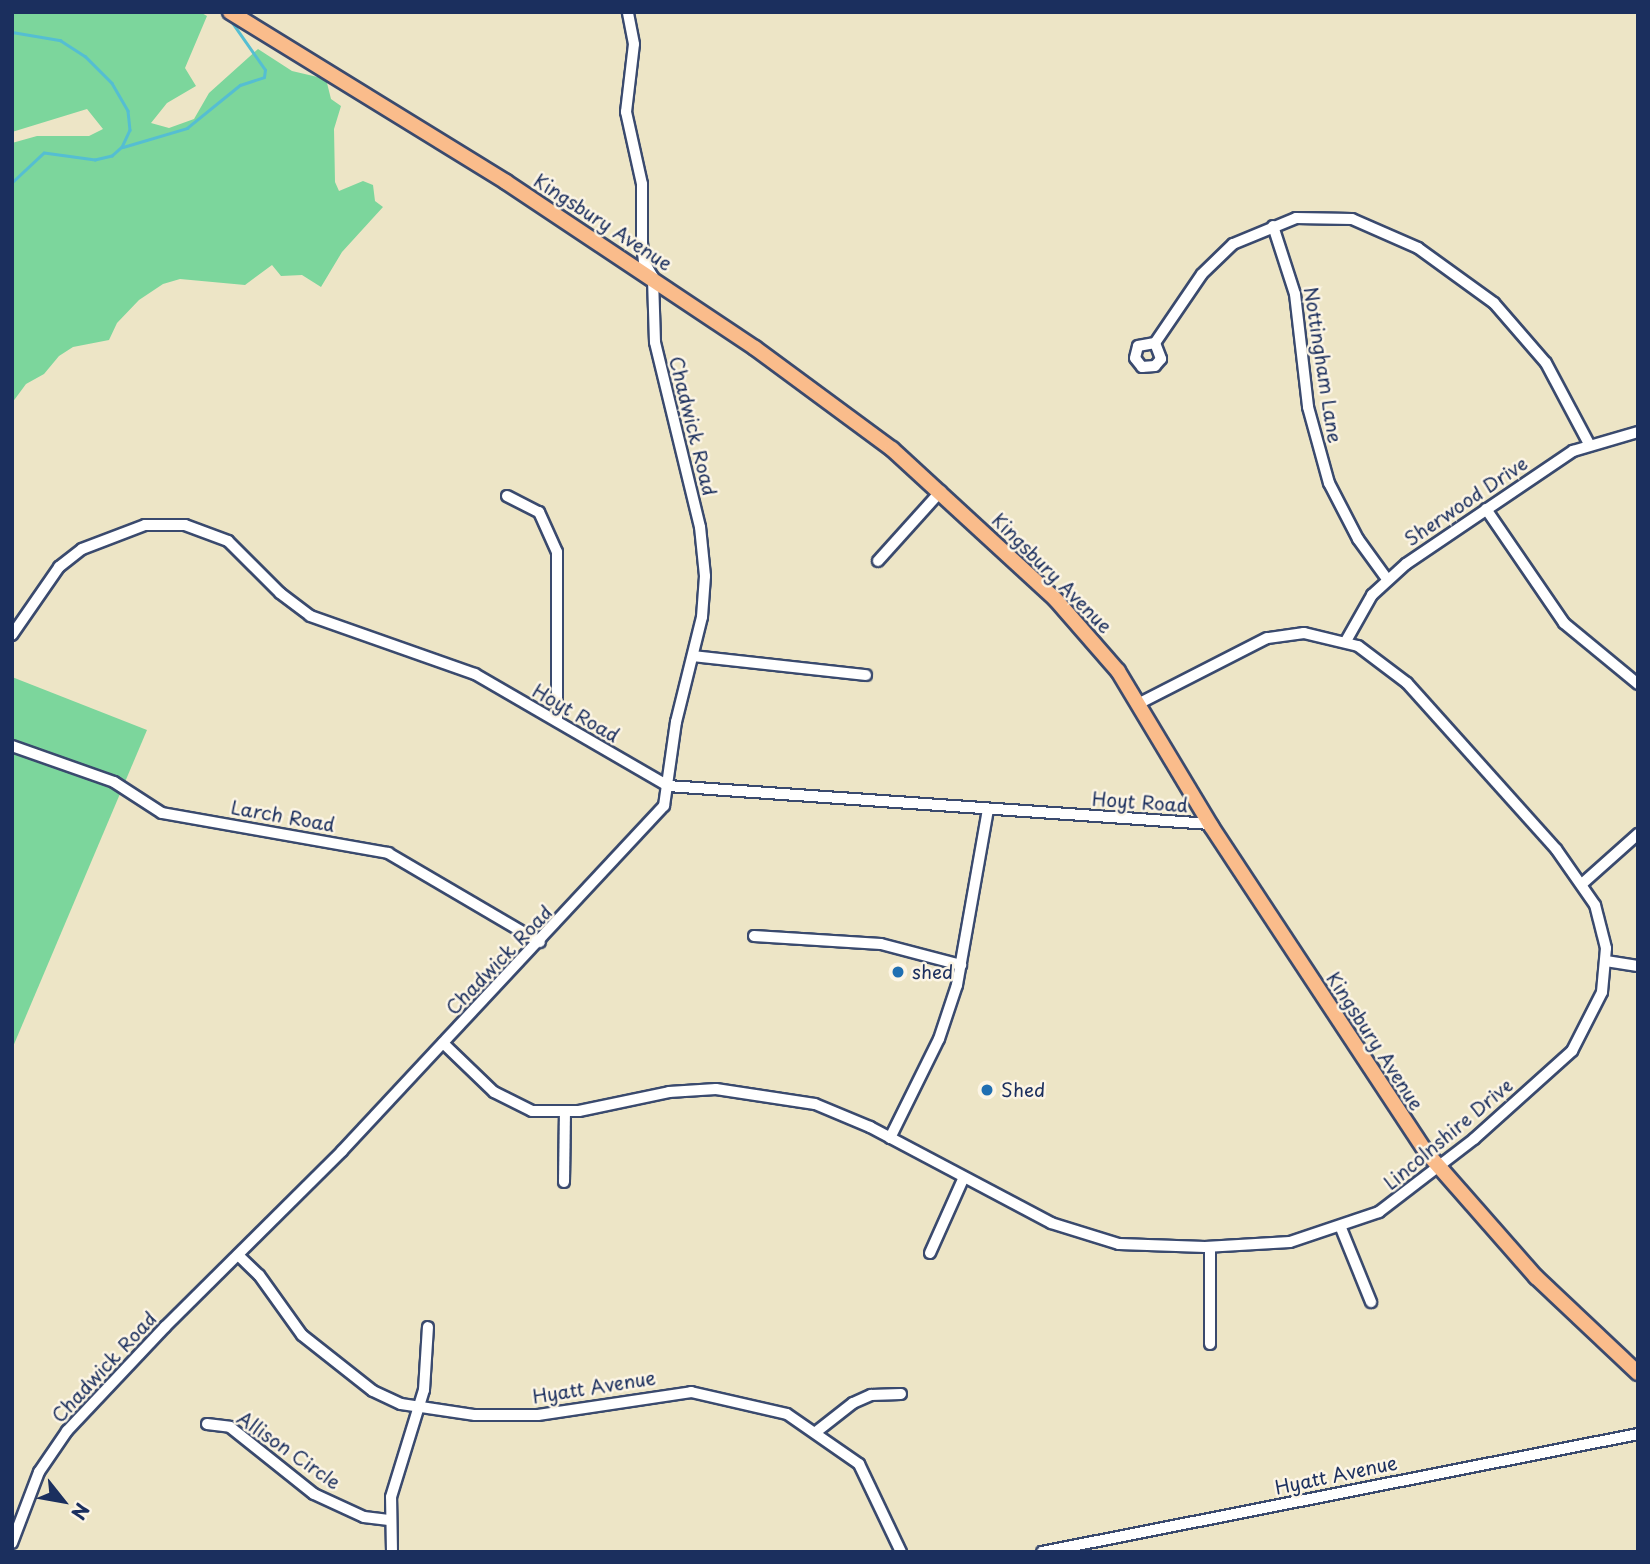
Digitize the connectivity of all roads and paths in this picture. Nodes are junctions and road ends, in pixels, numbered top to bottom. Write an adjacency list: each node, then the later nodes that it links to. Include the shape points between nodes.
1 (230, 12): 4 (main road, Kingsbury Avenue)
2 (628, 12): 4 (street, Chadwick Road, via 634,44 626,100 628,128 642,184 643,262)
3 (1273, 226): 5 (street, via 1221,253); 7 (street, via 1313,215 1352,219 1397,236 1450,269 1494,303 1533,344); 12 (street, Nottingham Lane, via 1295,294 1308,407 1329,483 1358,539)
4 (653, 277): 8 (main road, Kingsbury Avenue, via 849,415); 15 (street, Chadwick Road, via 656,355 704,551 705,599)
5 (1155, 344)
6 (1638, 432): 7 (street, Sherwood Drive)
7 (1589, 444): 10 (street, Sherwood Drive)
8 (942, 491): 11 (street); 18 (main road, Kingsbury Avenue, via 1080,624)
9 (506, 496): 19 (street, via 539,512 557,552)
10 (1486, 509): 12 (street, Sherwood Drive); 17 (street, via 1564,623)
11 (877, 561)
12 (1387, 579): 14 (street, Sherwood Drive, via 1363,607)
13 (12, 635): 19 (street, Hoyt Road, via 59,567 82,550 145,525 185,525 228,541 280,593 318,620 452,663)
14 (1346, 641): 18 (street, Lincolnshire Drive, via 1304,633 1267,638); 25 (street, Lincolnshire Drive, via 1375,655 1407,683)
15 (693, 656): 16 (street); 21 (street, Chadwick Road, via 676,722)
16 (866, 675)
17 (1638, 684)
18 (1138, 704): 23 (main road, Kingsbury Avenue)
19 (557, 721): 21 (street, Hoyt Road)
20 (12, 746): 27 (street, Larch Road, via 114,782 162,813 388,853)
21 (668, 786): 22 (street, Hoyt Road); 27 (street, Chadwick Road, via 657,817)
22 (988, 809): 23 (street, Hoyt Road); 29 (street)
23 (1210, 824): 34 (main road, Kingsbury Avenue)
24 (1638, 834): 25 (street)
25 (1583, 883): 28 (street, Lincolnshire Drive, via 1602,927)
26 (754, 936): 29 (street, via 881,944)
27 (540, 942): 31 (street, Chadwick Road)
28 (1606, 961): 30 (street); 34 (street, Lincolnshire Drive, via 1597,1009 1572,1051)
29 (961, 964): 33 (street, via 939,1039)
30 (1638, 965)
31 (443, 1043): 32 (street, Lincolnshire Drive, via 505,1099 533,1111); 40 (street, Chadwick Road)
32 (565, 1112): 33 (street, Lincolnshire Drive, via 669,1092 740,1090 815,1104); 36 (street)
33 (890, 1138): 35 (street, Lincolnshire Drive)
34 (1439, 1168): 37 (street, Lincolnshire Drive, via 1395,1202); 44 (main road, Kingsbury Avenue, via 1536,1277)
35 (964, 1177): 38 (street, Lincolnshire Drive, via 1079,1235 1142,1247); 39 (street)
36 (564, 1182)
37 (1341, 1228): 38 (street, Lincolnshire Drive, via 1290,1242); 41 (street)
38 (1210, 1247): 43 (street)
39 (930, 1253)
40 (238, 1255): 46 (street, Hyatt Avenue, via 259,1275 302,1335 373,1391); 51 (street, Chadwick Road, via 67,1431 31,1489)
41 (1371, 1302)
42 (428, 1327): 46 (street)
43 (1210, 1344)
44 (1638, 1373)
45 (901, 1394): 48 (street, via 871,1395 853,1403)
46 (418, 1408): 48 (street, Hyatt Avenue, via 475,1415 538,1415 691,1392 772,1408); 50 (street, via 391,1497)
47 (208, 1424): 50 (street, Allison Circle, via 230,1427 314,1494 364,1517)
48 (816, 1432): 53 (street, Hyatt Avenue, via 859,1464)
49 (1638, 1434): 54 (street, Hyatt Avenue)
50 (389, 1520): 52 (street)
51 (12, 1543)
52 (392, 1552)
53 (901, 1552)
54 (1042, 1552)

